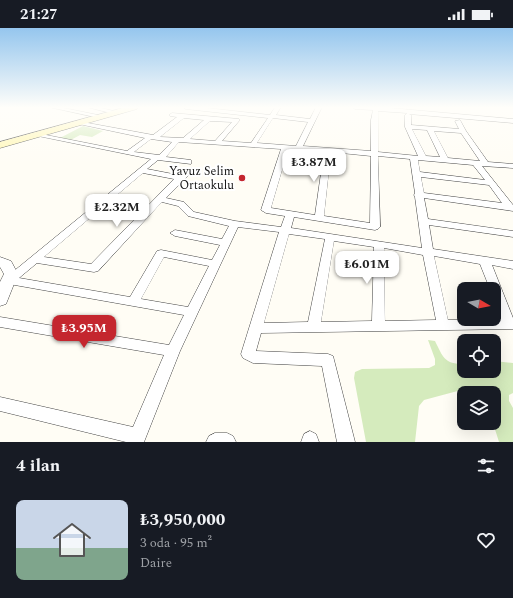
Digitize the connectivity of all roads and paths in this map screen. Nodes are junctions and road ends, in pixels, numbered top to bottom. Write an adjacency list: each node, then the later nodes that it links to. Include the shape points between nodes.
1 (64, 126): 13 (main road)
2 (99, 126): 14 (street)
3 (168, 126): 14 (street)
4 (199, 126): 15 (street)
5 (232, 126): 16 (street)
6 (266, 126): 18 (street)
7 (309, 126): 20 (street)
8 (375, 126): 23 (street)
9 (460, 126): 12 (street)
10 (408, 127): 11 (street); 25 (street)
11 (430, 129): 12 (street); 26 (street)
12 (463, 132): 28 (street)
13 (38, 134): 17 (main road); 22 (street)
14 (152, 137): 15 (street); 22 (street)
15 (180, 141): 16 (street); 24 (street)
16 (217, 143): 18 (street)
17 (0, 145)
18 (252, 146): 19 (street)
19 (285, 148): 20 (street); 37 (street, via 266,210)
20 (298, 149): 21 (street)
21 (328, 150): 23 (street); 38 (street)
22 (128, 153): 24 (street)
23 (374, 154): 25 (street); 38 (street, via 375,227)
24 (158, 158): 30 (street); 32 (street, via 189,166)
25 (418, 158): 26 (street); 31 (street)
26 (444, 160): 27 (street)
27 (476, 163): 28 (street); 33 (street)
28 (486, 164): 29 (street)
29 (513, 166)
30 (142, 170): 32 (street); 48 (street)
31 (416, 174): 33 (street); 34 (street)
32 (180, 178): 35 (street)
33 (491, 183): 36 (street)
34 (418, 195): 36 (street); 39 (street)
35 (160, 199): 40 (street, via 181,204 191,214); 48 (street, via 94,268)
36 (511, 210)
37 (290, 214): 38 (street); 41 (street)
38 (319, 218)
39 (423, 221): 43 (street); 47 (street)
40 (236, 224): 41 (street); 45 (street)
41 (284, 230): 44 (street); 58 (street)
42 (175, 233): 45 (street)
43 (513, 234)
44 (330, 237): 46 (street); 62 (street)
45 (226, 243): 51 (street)
46 (379, 244): 47 (street); 61 (street)
47 (428, 252): 49 (street); 60 (street)
48 (35, 259): 53 (street)
49 (485, 261): 52 (street); 59 (street)
50 (0, 262): 53 (street, via 6,264 11,274)
51 (216, 264): 55 (street, via 161,253); 56 (street)
52 (513, 265)
53 (9, 280): 54 (street); 55 (street)
54 (0, 300)
55 (133, 302): 56 (street)
56 (192, 312): 63 (street)
57 (0, 322): 63 (street)
58 (257, 323): 62 (street, via 259,328); 68 (street, via 248,354 253,357 328,360)
59 (511, 324): 60 (street)
60 (443, 325): 61 (street)
61 (378, 326): 62 (street)
62 (314, 327)
63 (173, 351): 65 (street)
64 (0, 404): 65 (street)
65 (136, 439)
66 (215, 442): 67 (street)
67 (227, 442)
68 (346, 442)

